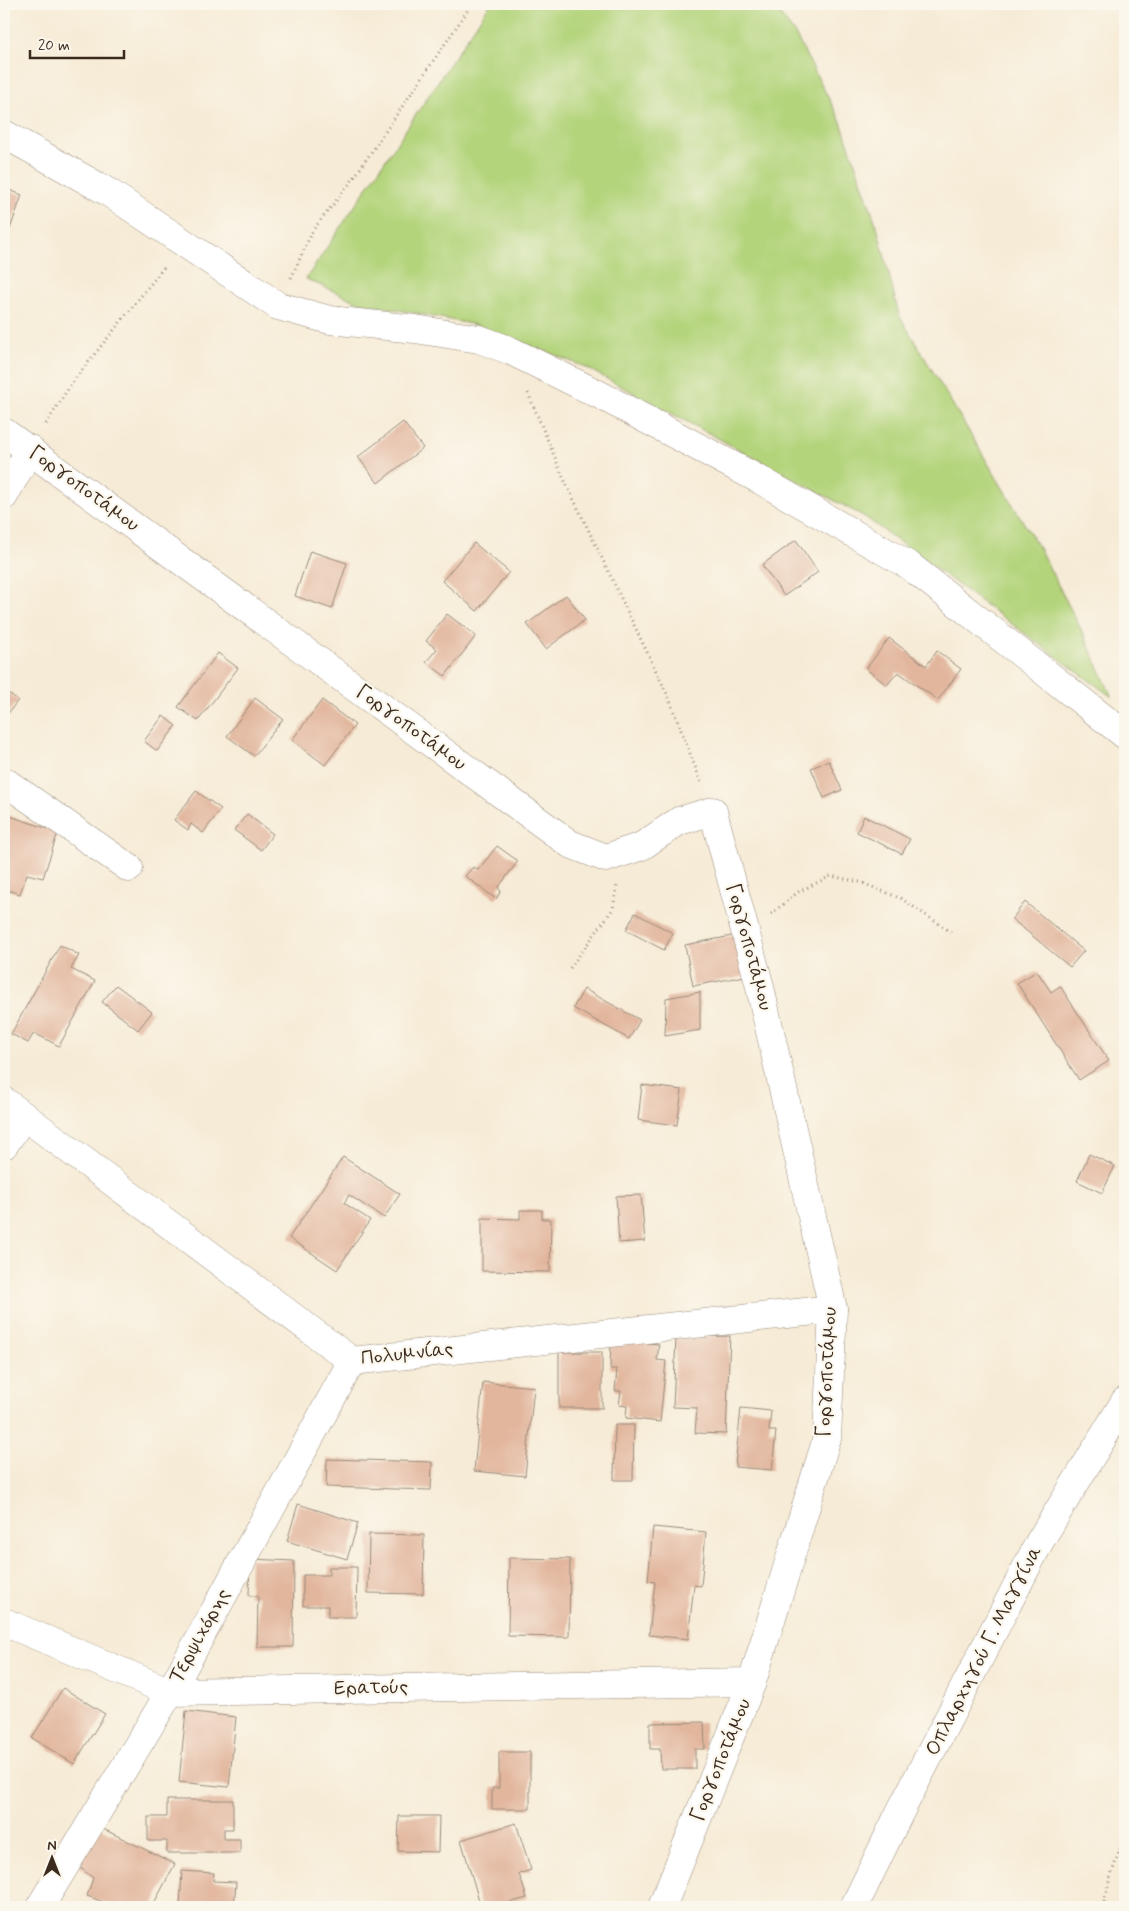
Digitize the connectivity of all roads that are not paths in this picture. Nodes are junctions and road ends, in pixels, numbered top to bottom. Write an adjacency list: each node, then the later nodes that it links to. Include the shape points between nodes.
1 (4, 134): 5 (street, via 108,192 278,306 330,320 479,339 509,350 602,396 762,481 910,566)
2 (4, 432): 3 (street, Γοργοποτάμου)
3 (30, 450): 4 (street); 10 (street, Γοργοποτάμου, via 570,844 606,858 642,846 679,821 713,811 760,983)
4 (4, 496)
5 (1125, 735)
6 (4, 781): 7 (street)
7 (129, 868)
8 (14, 1108): 9 (street); 11 (street, Πολυμνίας)
9 (4, 1145)
10 (834, 1309): 11 (street, Πολυμνίας); 14 (street, Γοργοποτάμου, via 827,1438)
11 (352, 1360): 15 (street, Τερψιχόρης)
12 (1125, 1402): 18 (street, Οπλαρχηγού Γ. Μαγγίνα, via 1040,1542)
13 (4, 1622): 15 (street, Ερατούς)
14 (752, 1682): 15 (street, Ερατούς); 17 (street, Γοργοποτάμου)
15 (170, 1692): 16 (street, Τερψιχόρης)
16 (40, 1907)
17 (662, 1907)
18 (854, 1907)

